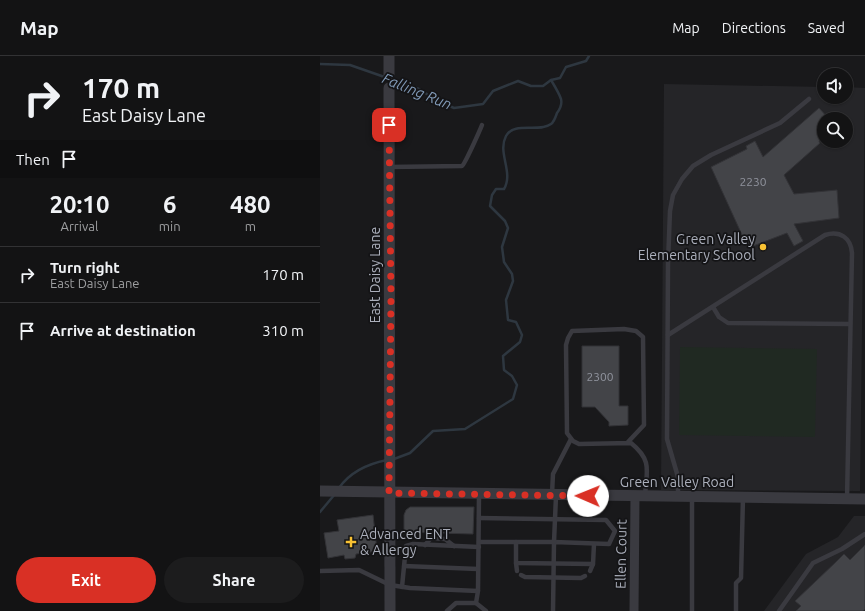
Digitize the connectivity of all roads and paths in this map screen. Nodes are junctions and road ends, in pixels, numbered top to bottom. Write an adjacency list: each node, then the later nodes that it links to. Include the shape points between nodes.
1 (389, 56): 2 (street, East Daisy Lane)
2 (390, 75): 3 (street, East Daisy Lane)
3 (389, 88): 6 (street, East Daisy Lane)
4 (808, 98): 9 (lane, via 780,123 711,154 693,166 682,179 673,195 670,212)
5 (482, 125): 6 (lane, via 462,166)
6 (389, 167): 13 (street, East Daisy Lane)
7 (713, 307): 8 (lane, via 719,317 728,323); 8 (lane, via 825,236 836,233 846,238 851,247); 9 (lane)
8 (850, 324): 20 (lane)
9 (668, 335): 17 (lane, via 667,439 677,470)
10 (571, 439): 11 (lane, via 582,444); 11 (lane, via 566,426 568,338 575,330 624,328 639,332 643,337 644,346 644,425); 15 (lane, via 553,474)
11 (628, 442): 16 (lane, via 642,452 646,459)
12 (320, 491): 13 (street, Green Valley Road)
13 (389, 493): 14 (street, Green Valley Road); 40 (street, East Daisy Lane)
14 (479, 495): 15 (street, Green Valley Road); 22 (lane)
15 (554, 496): 16 (street, Green Valley Road); 23 (lane)
16 (640, 497): 17 (street, Green Valley Road); 48 (street, Ellen Court)
17 (678, 497): 18 (street, Green Valley Road)
18 (692, 497): 19 (street, Green Valley Road); 49 (lane)
19 (742, 498): 20 (street, Green Valley Road); 50 (lane, via 741,578 736,583)
20 (847, 499): 21 (street, Green Valley Road)
21 (865, 499)
22 (479, 518): 23 (lane); 27 (lane)
23 (555, 518): 26 (lane); 28 (lane, via 606,520 615,531 609,544)
24 (865, 534): 51 (lane, via 813,563)
25 (516, 542): 26 (lane); 27 (lane); 31 (lane)
26 (554, 542): 28 (lane); 32 (lane)
27 (479, 544): 30 (lane); 35 (lane)
28 (594, 544): 33 (lane)
29 (425, 545): 30 (lane); 30 (lane, via 431,538 439,537); 34 (lane, via 406,546)
30 (454, 546)
31 (516, 563): 32 (lane); 39 (lane, via 519,573 525,577)
32 (554, 564): 33 (lane); 39 (lane)
33 (593, 564): 37 (lane)
34 (404, 566): 35 (lane); 41 (lane)
35 (478, 569): 42 (lane)
36 (320, 571): 40 (lane, via 359,570)
37 (590, 571)
38 (585, 576): 39 (lane)
39 (554, 577): 47 (lane)
40 (390, 586): 41 (lane); 44 (street, East Daisy Lane)
41 (402, 587): 42 (lane)
42 (478, 591): 43 (lane)
43 (476, 603): 45 (lane, via 456,603); 46 (lane)
44 (390, 611)
45 (447, 611)
46 (486, 611)
47 (553, 611)
48 (634, 611)
49 (692, 611)
50 (736, 611)
51 (779, 611)

